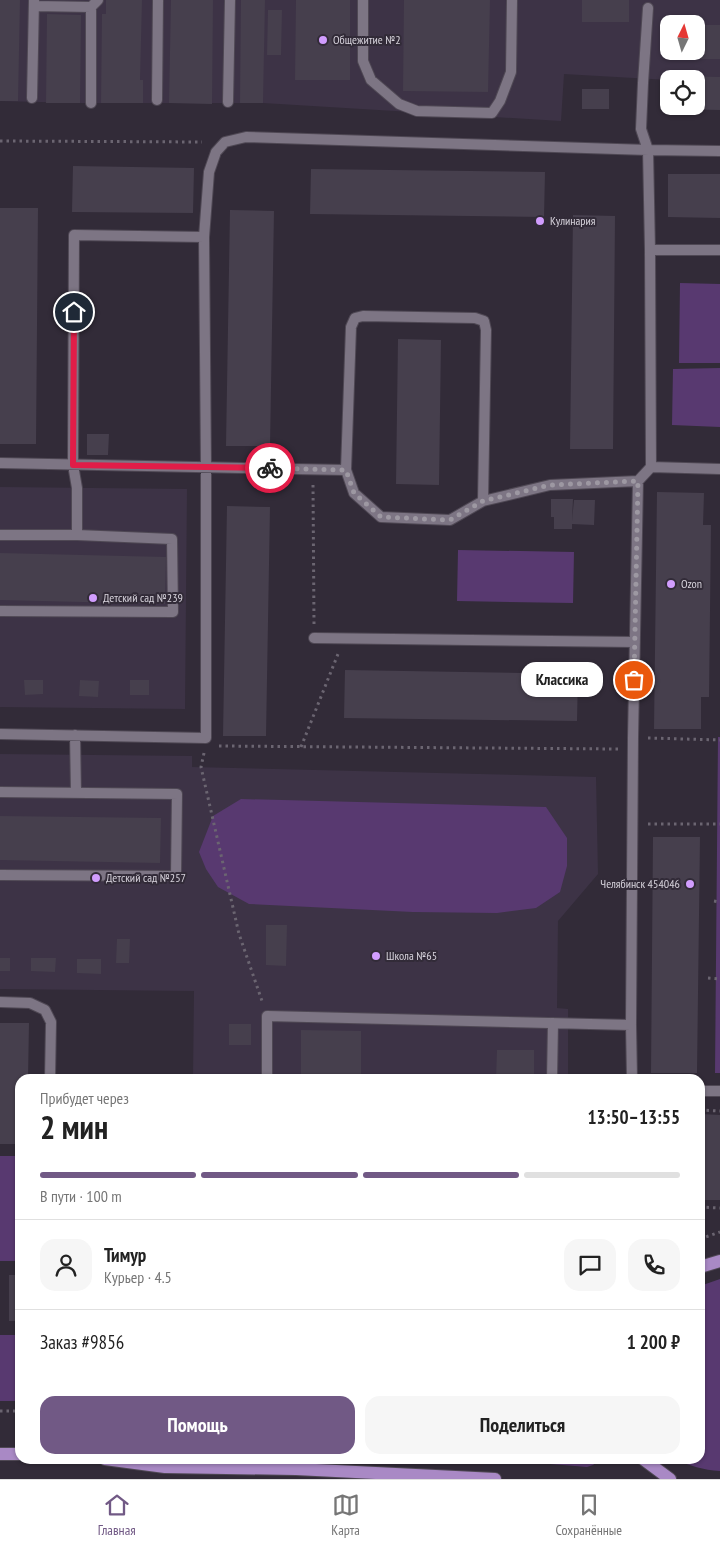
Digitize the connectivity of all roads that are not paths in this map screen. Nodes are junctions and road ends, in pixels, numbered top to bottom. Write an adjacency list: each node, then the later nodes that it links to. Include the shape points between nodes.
1 (158, 0): 9 (lane)
2 (230, 0): 10 (lane)
3 (363, 0): 4 (lane, via 363,61 371,80 399,104 417,111 492,113 511,72)
4 (512, 0)
5 (34, 3): 6 (lane); 8 (lane)
6 (95, 4): 11 (lane)
7 (648, 8): 12 (lane, via 641,129)
8 (32, 98)
9 (156, 100)
10 (228, 102)
11 (91, 103)
12 (648, 150): 13 (lane); 14 (lane, via 246,137 226,142 216,152 209,172); 15 (lane)
13 (720, 151)
14 (204, 237): 18 (lane, via 74,235); 19 (lane)
15 (650, 250): 16 (lane); 20 (lane)
16 (720, 250)
17 (0, 463): 18 (lane)
18 (73, 465): 19 (lane); 26 (lane, via 77,488)
19 (206, 466): 22 (lane); 31 (lane, via 206,738)
20 (651, 467): 21 (lane); 23 (lane)
21 (720, 469)
22 (346, 470): 24 (lane, via 354,493 381,517 450,520); 24 (lane, via 351,327 355,318 475,318 484,321 486,330)
23 (638, 481): 24 (lane, via 550,485); 29 (lane)
24 (483, 501)
25 (0, 535): 26 (lane)
26 (76, 535): 27 (lane, via 172,539 173,612)
27 (0, 611)
28 (314, 638): 29 (lane)
29 (635, 642): 37 (lane)
30 (0, 734): 31 (lane)
31 (75, 735): 33 (lane)
32 (0, 792): 33 (lane)
33 (76, 793): 34 (lane, via 177,794 176,876)
34 (0, 875)
35 (0, 1002): 38 (lane, via 30,1003 45,1010 51,1022)
36 (553, 1023): 37 (lane); 39 (lane, via 267,1016); 40 (lane)
37 (631, 1026): 41 (lane)
38 (50, 1074)
39 (267, 1074)
40 (552, 1074)
41 (632, 1074)
42 (705, 1091): 43 (lane)
43 (720, 1091)
44 (720, 1260): 45 (main road)
45 (705, 1265)
46 (0, 1454): 47 (main road)
47 (15, 1454)
48 (142, 1464): 50 (main road)
49 (650, 1464): 51 (main road)
50 (495, 1479)
51 (670, 1479)

